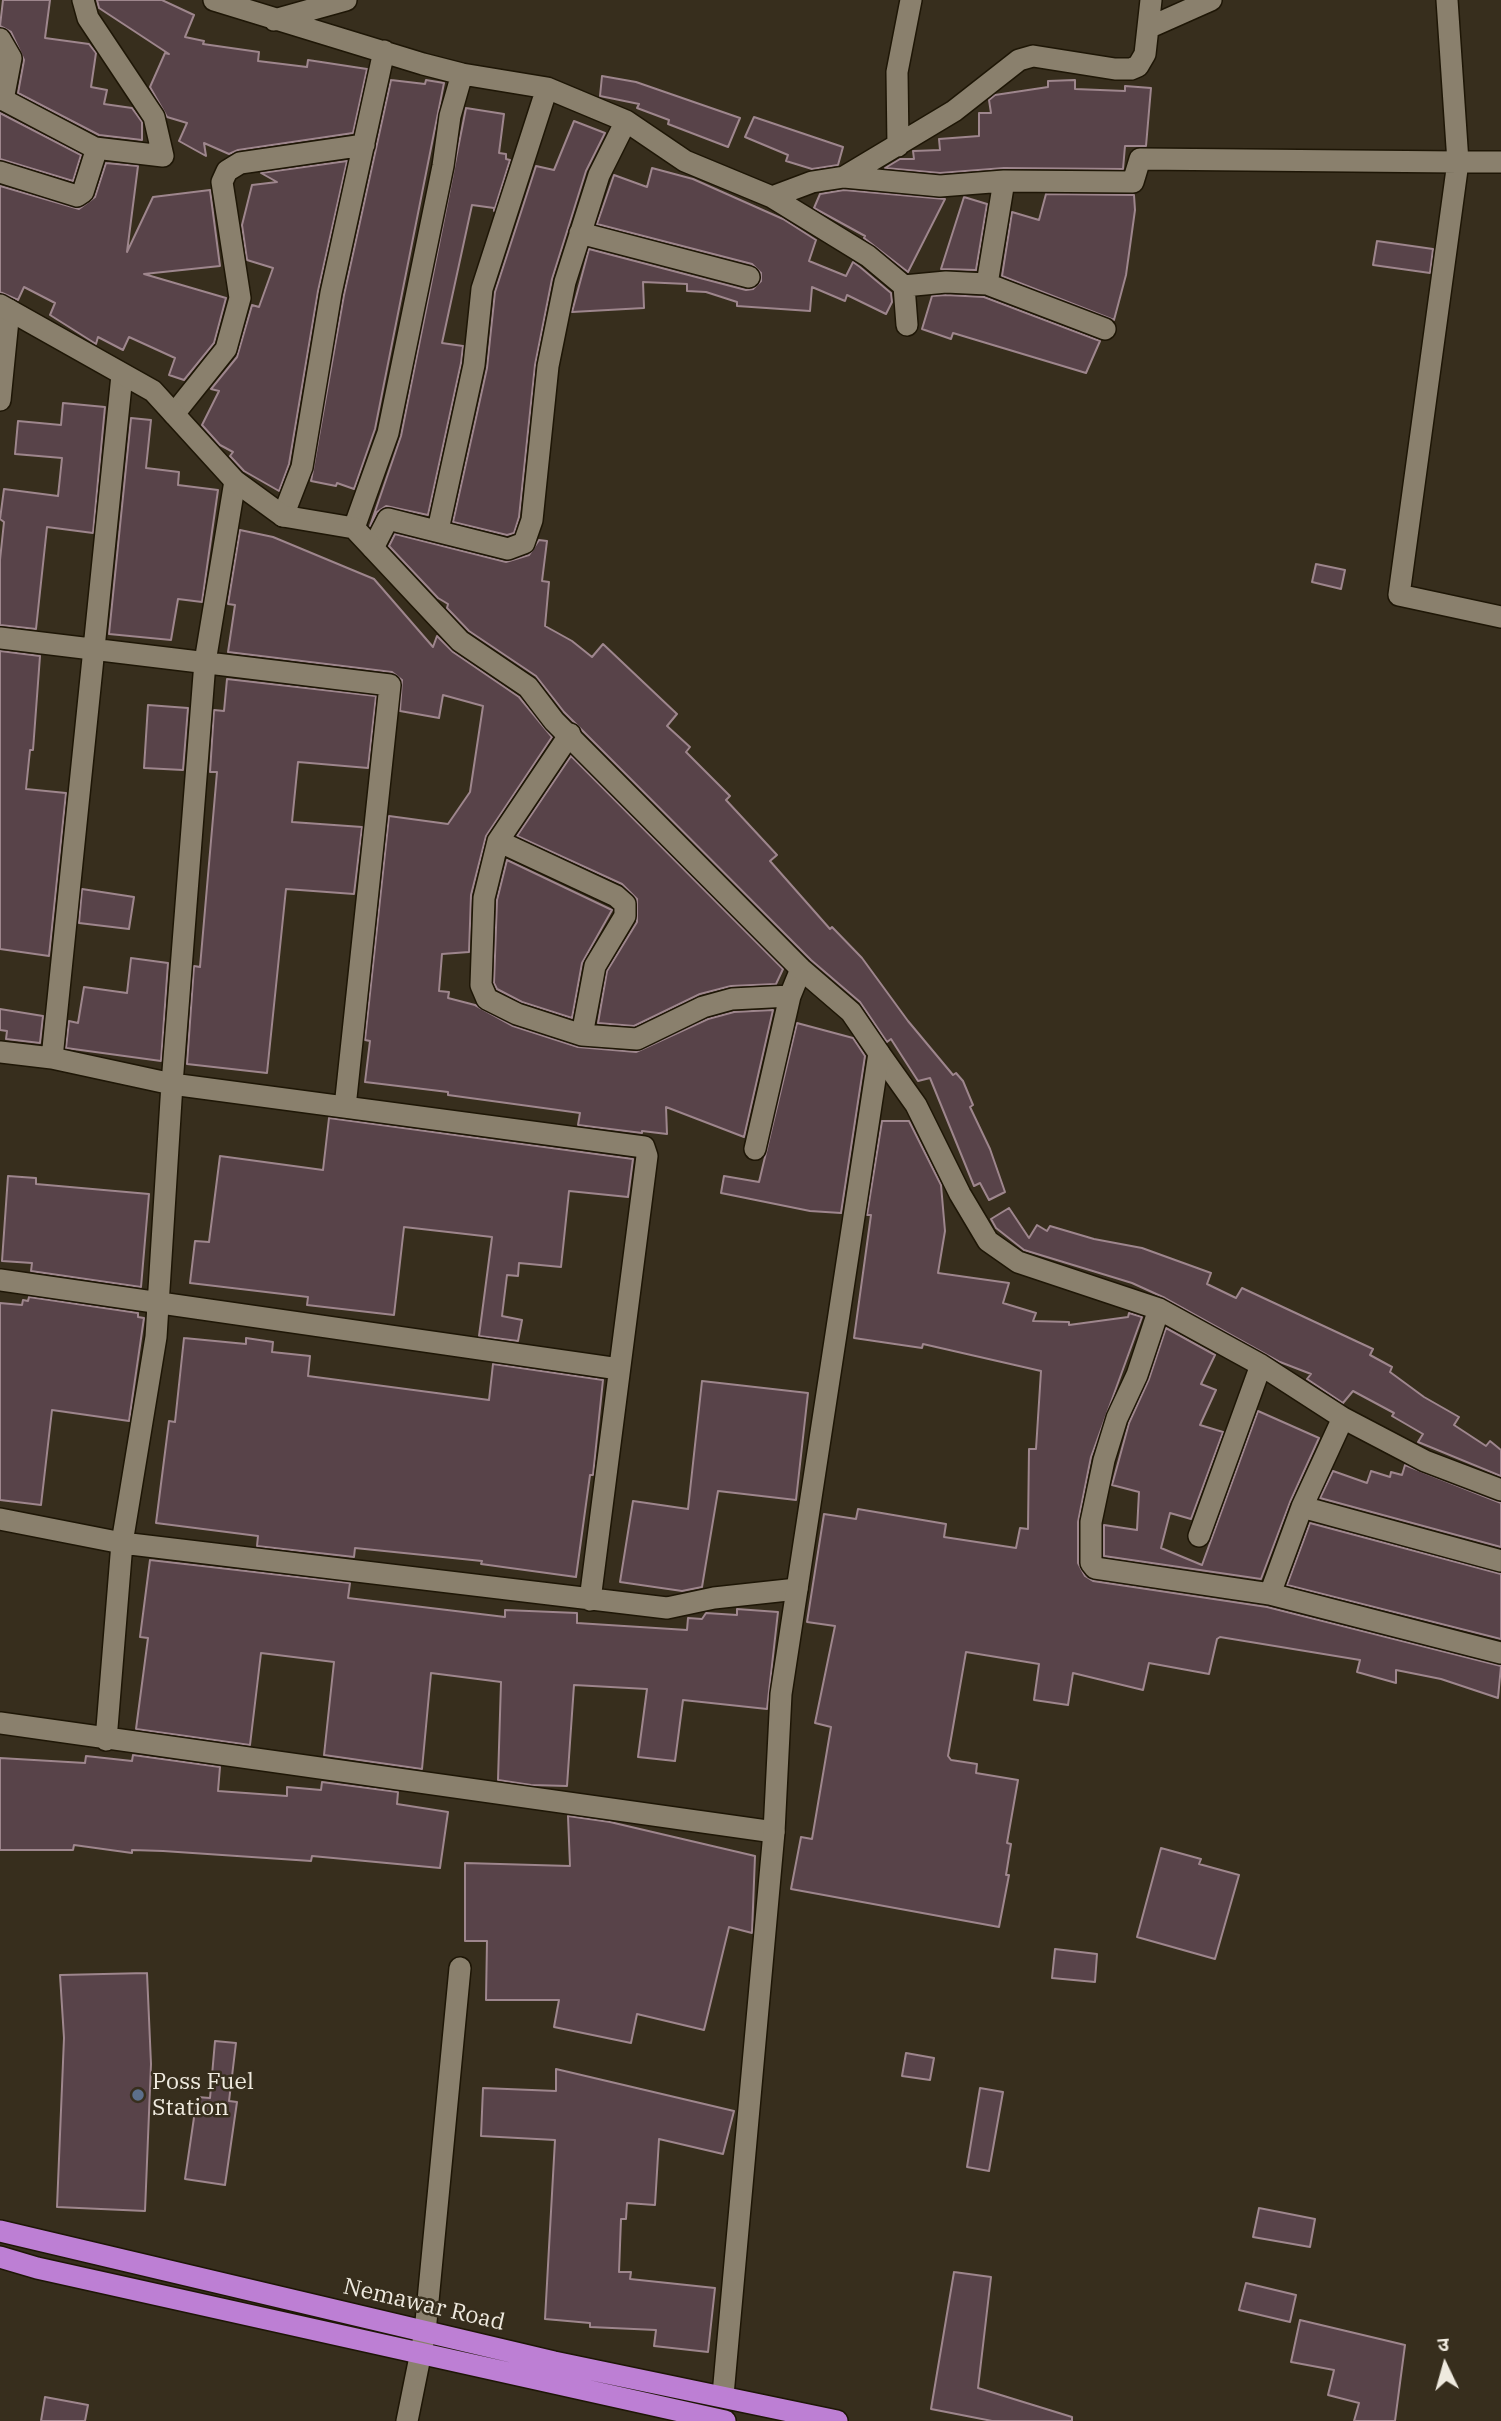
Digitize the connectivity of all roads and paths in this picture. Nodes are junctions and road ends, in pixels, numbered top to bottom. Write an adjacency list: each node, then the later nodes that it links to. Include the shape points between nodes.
1 (83, 0): 18 (street, via 88,18 154,117 163,156)
2 (214, 0): 8 (street)
3 (346, 0): 8 (street)
4 (911, 0): 17 (street, via 897,72)
5 (1151, 0): 9 (street)
6 (1211, 0): 9 (street)
7 (1447, 0): 19 (street)
8 (272, 20): 11 (street)
9 (1148, 29): 17 (street, via 1139,66 1131,69 1033,57 1019,60 954,111)
10 (0, 39): 14 (street, via 11,58)
11 (384, 51): 12 (street); 16 (street)
12 (462, 74): 13 (street); 37 (street, via 388,432)
13 (547, 88): 15 (street); 38 (street, via 482,289 474,365)
14 (2, 99): 18 (street)
15 (626, 121): 24 (street, via 685,161); 25 (street, via 599,175)
16 (364, 145): 34 (street, via 240,163 227,171 222,182 240,298 226,349); 36 (street, via 331,293 302,467)
17 (898, 146): 22 (street)
18 (97, 148): 21 (street, via 83,192 77,196)
19 (1458, 162): 20 (street); 23 (street, via 1140,159 1133,181); 40 (street, via 1399,595)
20 (1501, 162)
21 (0, 172)
22 (844, 177): 23 (street, via 940,186); 24 (street, via 812,182)
23 (1004, 181): 27 (street)
24 (772, 197): 28 (street, via 868,256)
25 (580, 233): 26 (street); 38 (street, via 548,366 532,520 524,543 508,549)
26 (748, 276)
27 (987, 284): 28 (street); 31 (street)
28 (904, 286): 30 (street)
29 (5, 307): 32 (street); 33 (street)
30 (907, 324)
31 (1105, 329)
32 (122, 375): 34 (street, via 153,391); 42 (street)
33 (0, 400)
34 (174, 414): 35 (street)
35 (235, 481): 36 (street); 43 (street)
36 (283, 516): 37 (street)
37 (354, 528): 39 (street)
38 (438, 530): 39 (street, via 388,519)
39 (373, 548): 44 (street, via 460,641 528,687)
40 (1501, 617)
41 (0, 638): 42 (street)
42 (95, 648): 43 (street); 51 (street)
43 (205, 662): 52 (street); 53 (street, via 390,685)
44 (570, 734): 45 (street); 46 (street)
45 (498, 841): 48 (street, via 484,898 483,993 491,1003); 48 (street, via 625,904 625,916 596,966)
46 (801, 969): 47 (street); 50 (street, via 851,1013)
47 (790, 996): 48 (street, via 732,999 703,1007 637,1039); 54 (street)
48 (582, 1035)
49 (0, 1052): 51 (street)
50 (879, 1053): 57 (street, via 916,1105 988,1241 1018,1262); 67 (street)
51 (52, 1058): 52 (street)
52 (172, 1084): 53 (street); 56 (street)
53 (345, 1107): 59 (street, via 644,1147)
54 (755, 1149)
55 (0, 1280): 56 (street)
56 (156, 1300): 59 (street); 65 (street, via 156,1336)
57 (1159, 1309): 58 (street); 68 (street, via 1104,1461 1091,1522 1091,1563 1095,1568)
58 (1261, 1365): 60 (street); 64 (street)
59 (619, 1369): 69 (street)
60 (1343, 1418): 61 (street, via 1425,1461); 62 (street)
61 (1501, 1490)
62 (1302, 1507): 66 (street); 68 (street)
63 (0, 1519): 65 (street)
64 (1199, 1536)
65 (122, 1543): 69 (street); 72 (street)
66 (1501, 1561)
67 (797, 1589): 69 (street, via 667,1608); 73 (street, via 781,1694)
68 (1270, 1594): 70 (street)
69 (590, 1600)
70 (1501, 1653)
71 (0, 1723): 72 (street)
72 (106, 1740): 73 (street)
73 (774, 1832): 79 (street)
74 (460, 1968): 77 (street)
75 (0, 2231): 77 (highway, Nemawar Road)
76 (0, 2257): 78 (highway, Nemawar Road)
77 (425, 2332): 78 (street); 79 (highway, Nemawar Road)
78 (420, 2353): 80 (highway, Nemawar Road); 81 (street)
79 (723, 2395): 83 (highway, Nemawar Road)
80 (680, 2416): 82 (highway, Nemawar Road)
81 (407, 2421)
82 (724, 2421)
83 (837, 2421)

